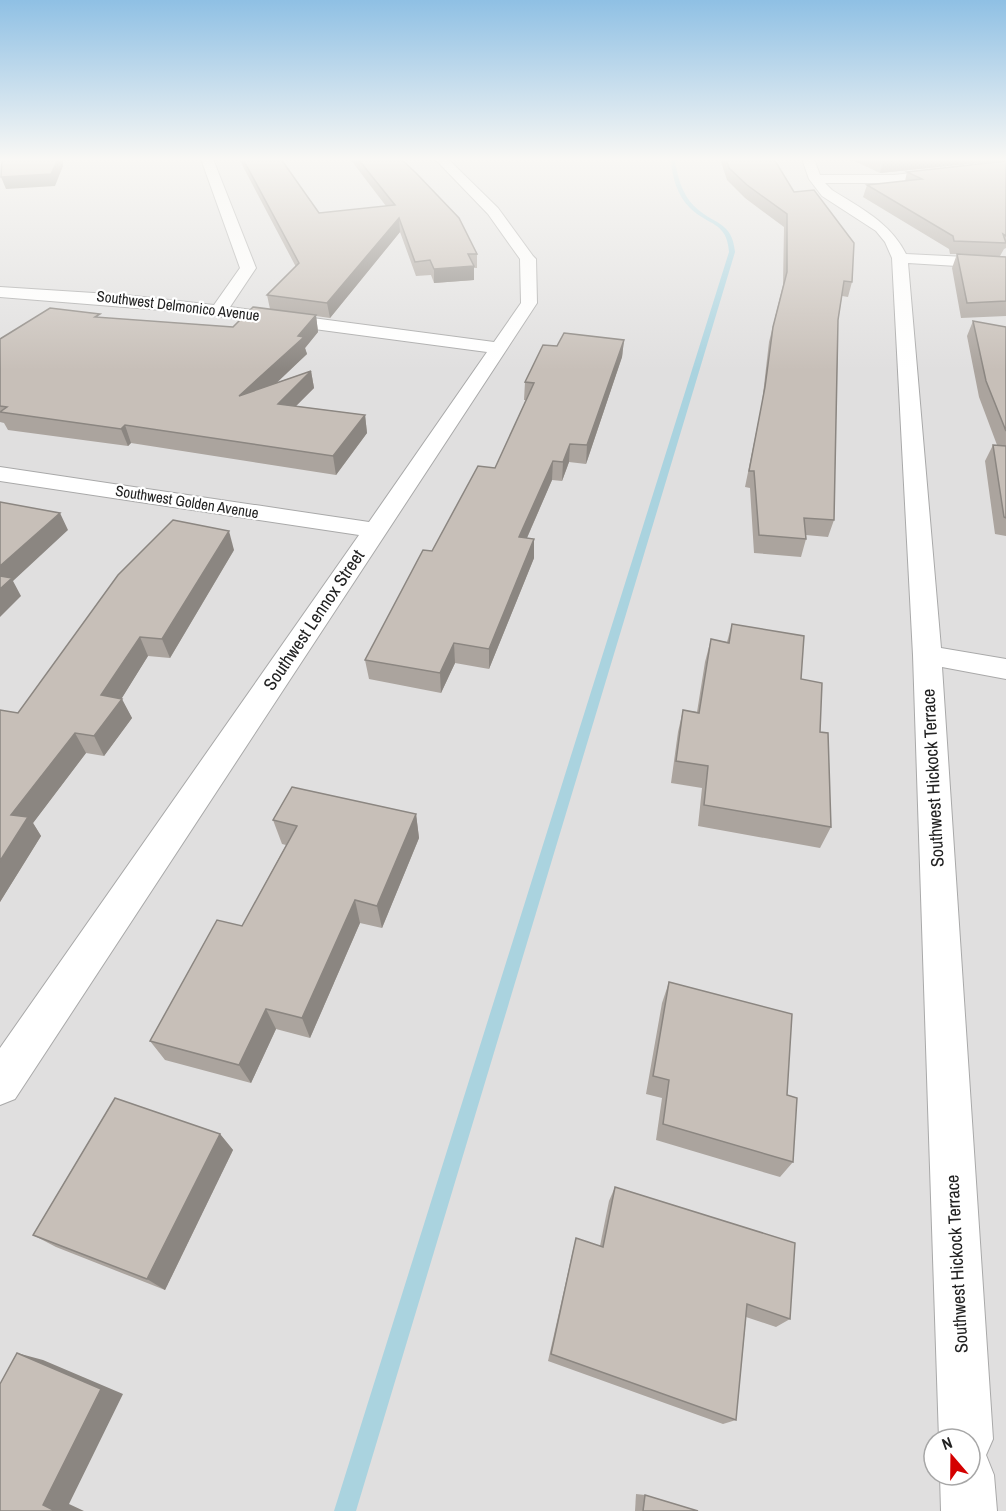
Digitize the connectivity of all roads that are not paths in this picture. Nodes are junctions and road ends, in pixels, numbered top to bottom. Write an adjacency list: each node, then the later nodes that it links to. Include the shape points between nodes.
1 (235, 230): 7 (street, via 248,268)
2 (506, 230): 8 (street, Southwest Lennox Street, via 528,259 529,303)
3 (882, 230): 4 (street, Southwest Hickock Terrace)
4 (900, 258): 5 (street); 11 (street, Southwest Hickock Terrace)
5 (1006, 264)
6 (0, 292): 7 (street, Southwest Delmonico Avenue, via 89,295)
7 (219, 310): 8 (street, Southwest Delmonico Avenue)
8 (497, 348): 10 (street, Southwest Lennox Street)
9 (0, 474): 10 (street, Southwest Golden Avenue)
10 (375, 530): 13 (street, Southwest Lennox Street)
11 (927, 655): 12 (street); 14 (street, Southwest Hickock Terrace)
12 (1006, 669)
13 (0, 1084)
14 (965, 1427)
15 (968, 1487): 16 (street)
16 (969, 1511)

